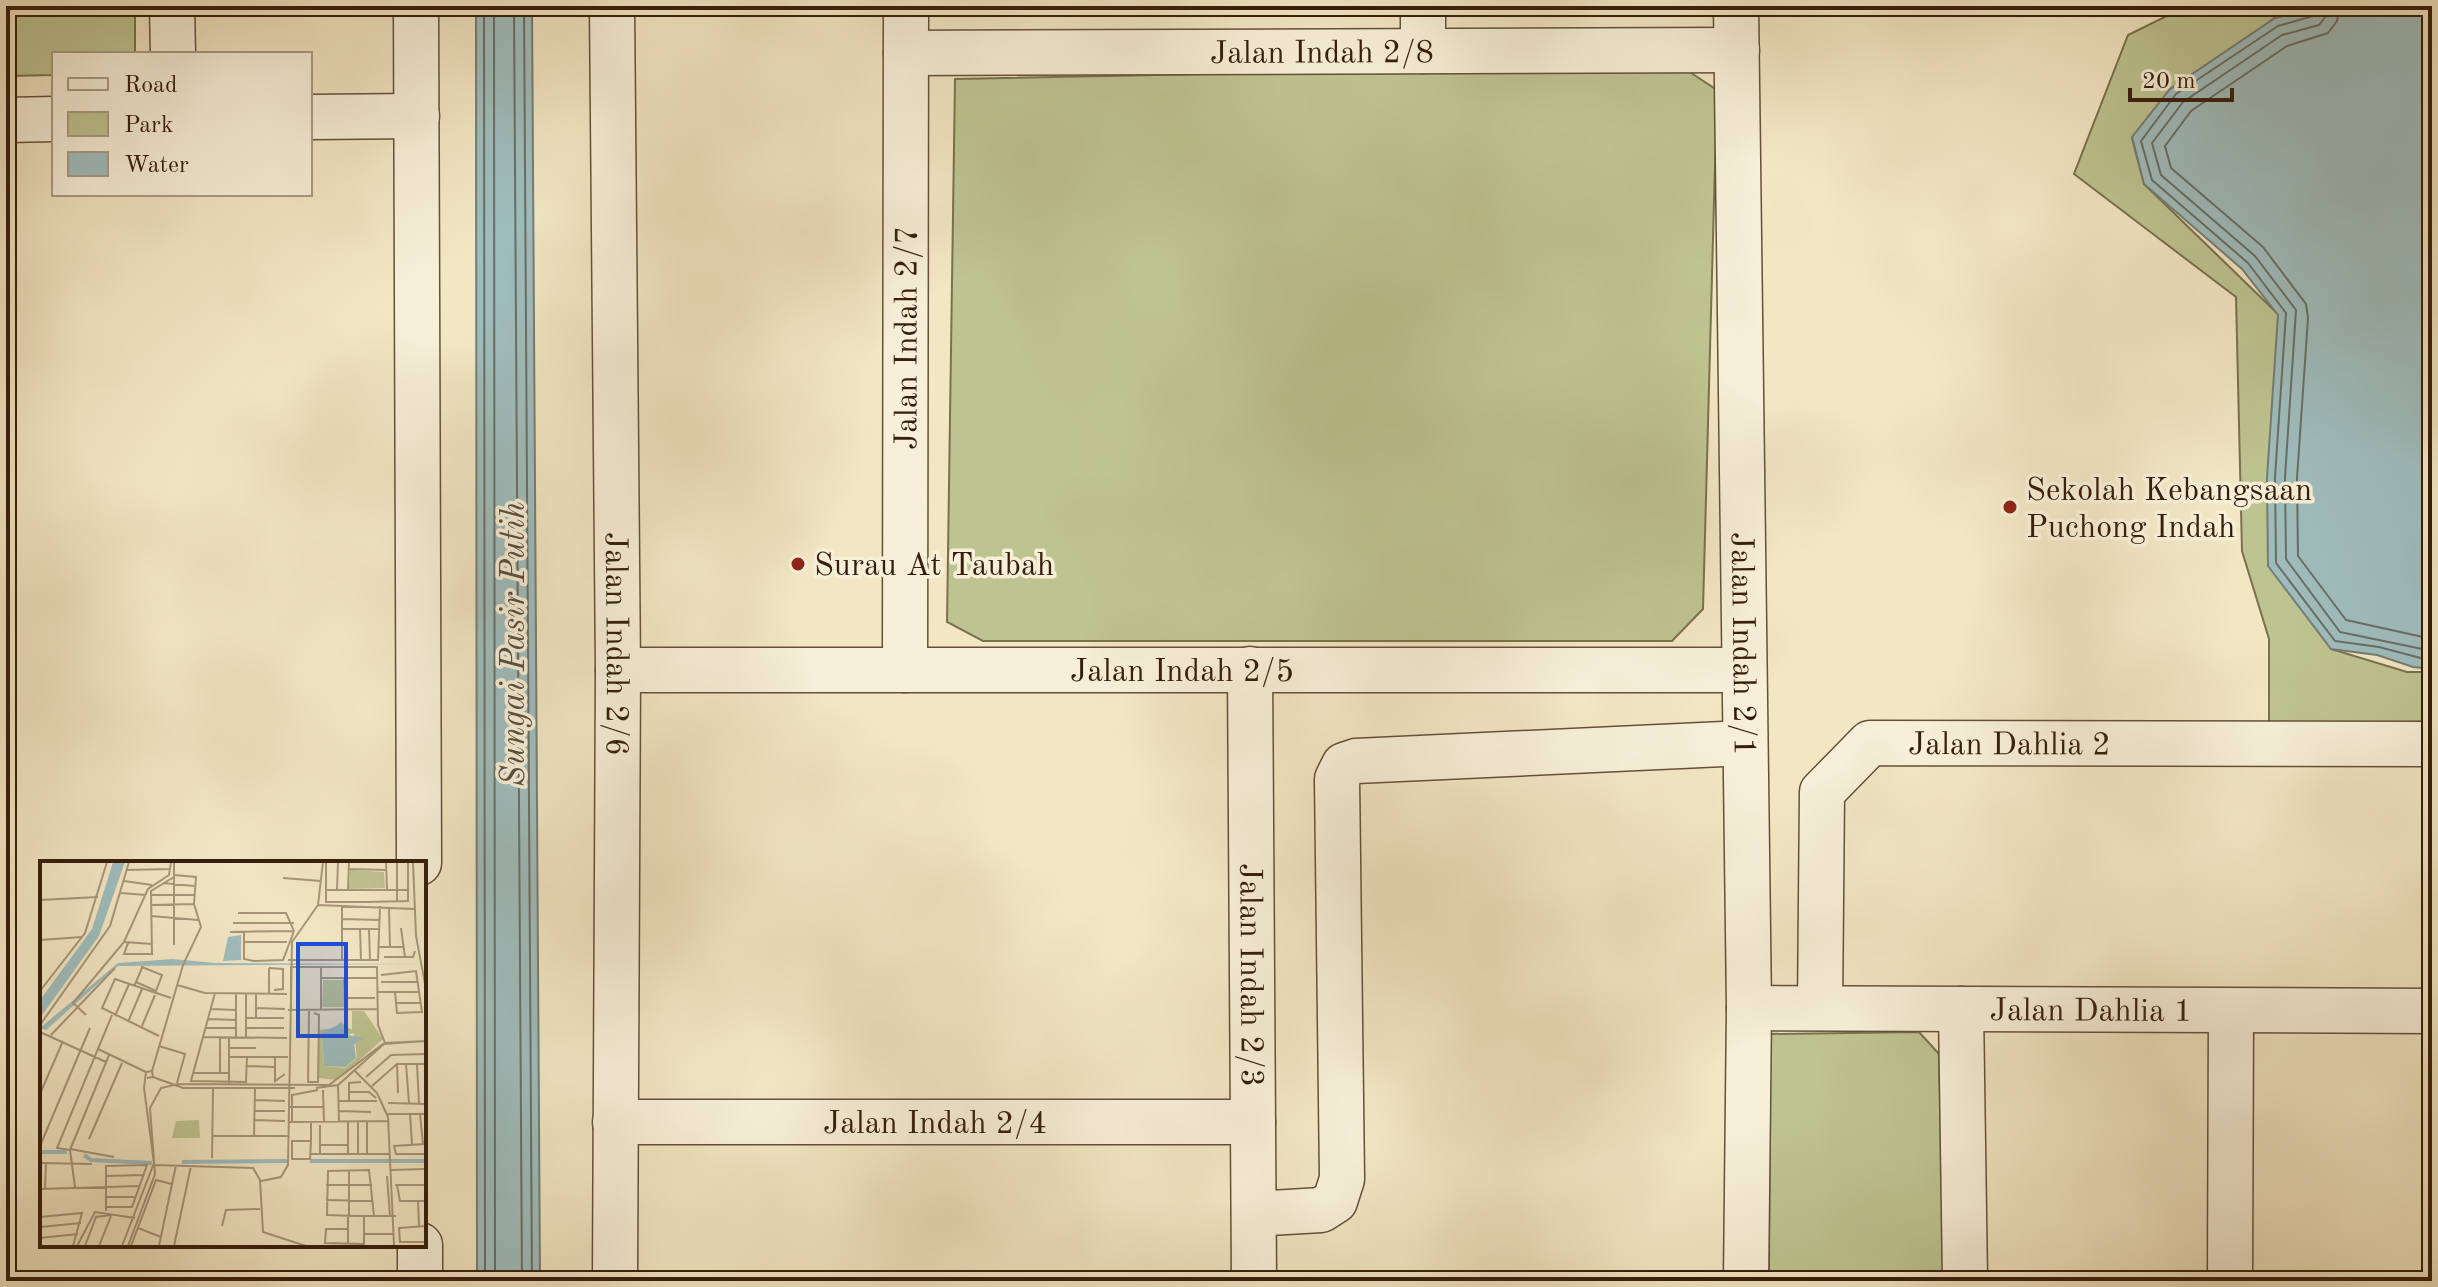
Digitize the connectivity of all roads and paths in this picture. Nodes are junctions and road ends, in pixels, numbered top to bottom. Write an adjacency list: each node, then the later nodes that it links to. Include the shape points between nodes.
1 (172, 6): 9 (street)
2 (416, 6): 11 (street)
3 (612, 6): 16 (street, Jalan Indah 2/6)
4 (906, 6): 10 (street, Jalan Indah 2/7)
5 (1423, 6): 8 (street)
6 (1736, 6): 7 (street, Jalan Indah 2/1)
7 (1737, 50): 8 (street, Jalan Indah 2/8); 18 (street, Jalan Indah 2/1)
8 (1423, 51): 10 (street, Jalan Indah 2/8)
9 (173, 52)
10 (906, 53): 17 (street, Jalan Indah 2/7)
11 (417, 116): 12 (street); 21 (street)
12 (312, 117)
13 (52, 119): 14 (street)
14 (6, 120)
15 (1250, 669): 17 (street, Jalan Indah 2/5); 18 (street, Jalan Indah 2/5); 28 (street, Jalan Indah 2/3)
16 (618, 670): 17 (street, Jalan Indah 2/5); 27 (street, Jalan Indah 2/6)
17 (905, 670)
18 (1744, 670): 19 (street, Jalan Indah 2/1)
19 (1745, 743): 22 (street, Jalan Indah 2/1); 29 (street, via 1344,765 1337,779 1342,1179 1335,1201 1321,1210)
20 (2432, 744): 23 (street, Jalan Dahlia 2, via 1870,743 1822,792)
21 (419, 861)
22 (1749, 1008): 23 (street, Jalan Dahlia 1); 34 (street, Jalan Indah 2/1)
23 (1820, 1008): 24 (street, Jalan Dahlia 1)
24 (1961, 1009): 25 (street, Jalan Dahlia 1); 35 (street)
25 (2231, 1011): 26 (street, Jalan Dahlia 1); 36 (street)
26 (2432, 1011)
27 (615, 1122): 28 (street, Jalan Indah 2/4); 32 (street, Jalan Indah 2/6)
28 (1253, 1122): 29 (street, Jalan Indah 2/3)
29 (1254, 1214): 33 (street, Jalan Indah 2/3)
30 (420, 1247): 31 (street)
31 (420, 1281)
32 (615, 1281)
33 (1254, 1281)
34 (1746, 1281)
35 (1965, 1281)
36 (2230, 1281)

